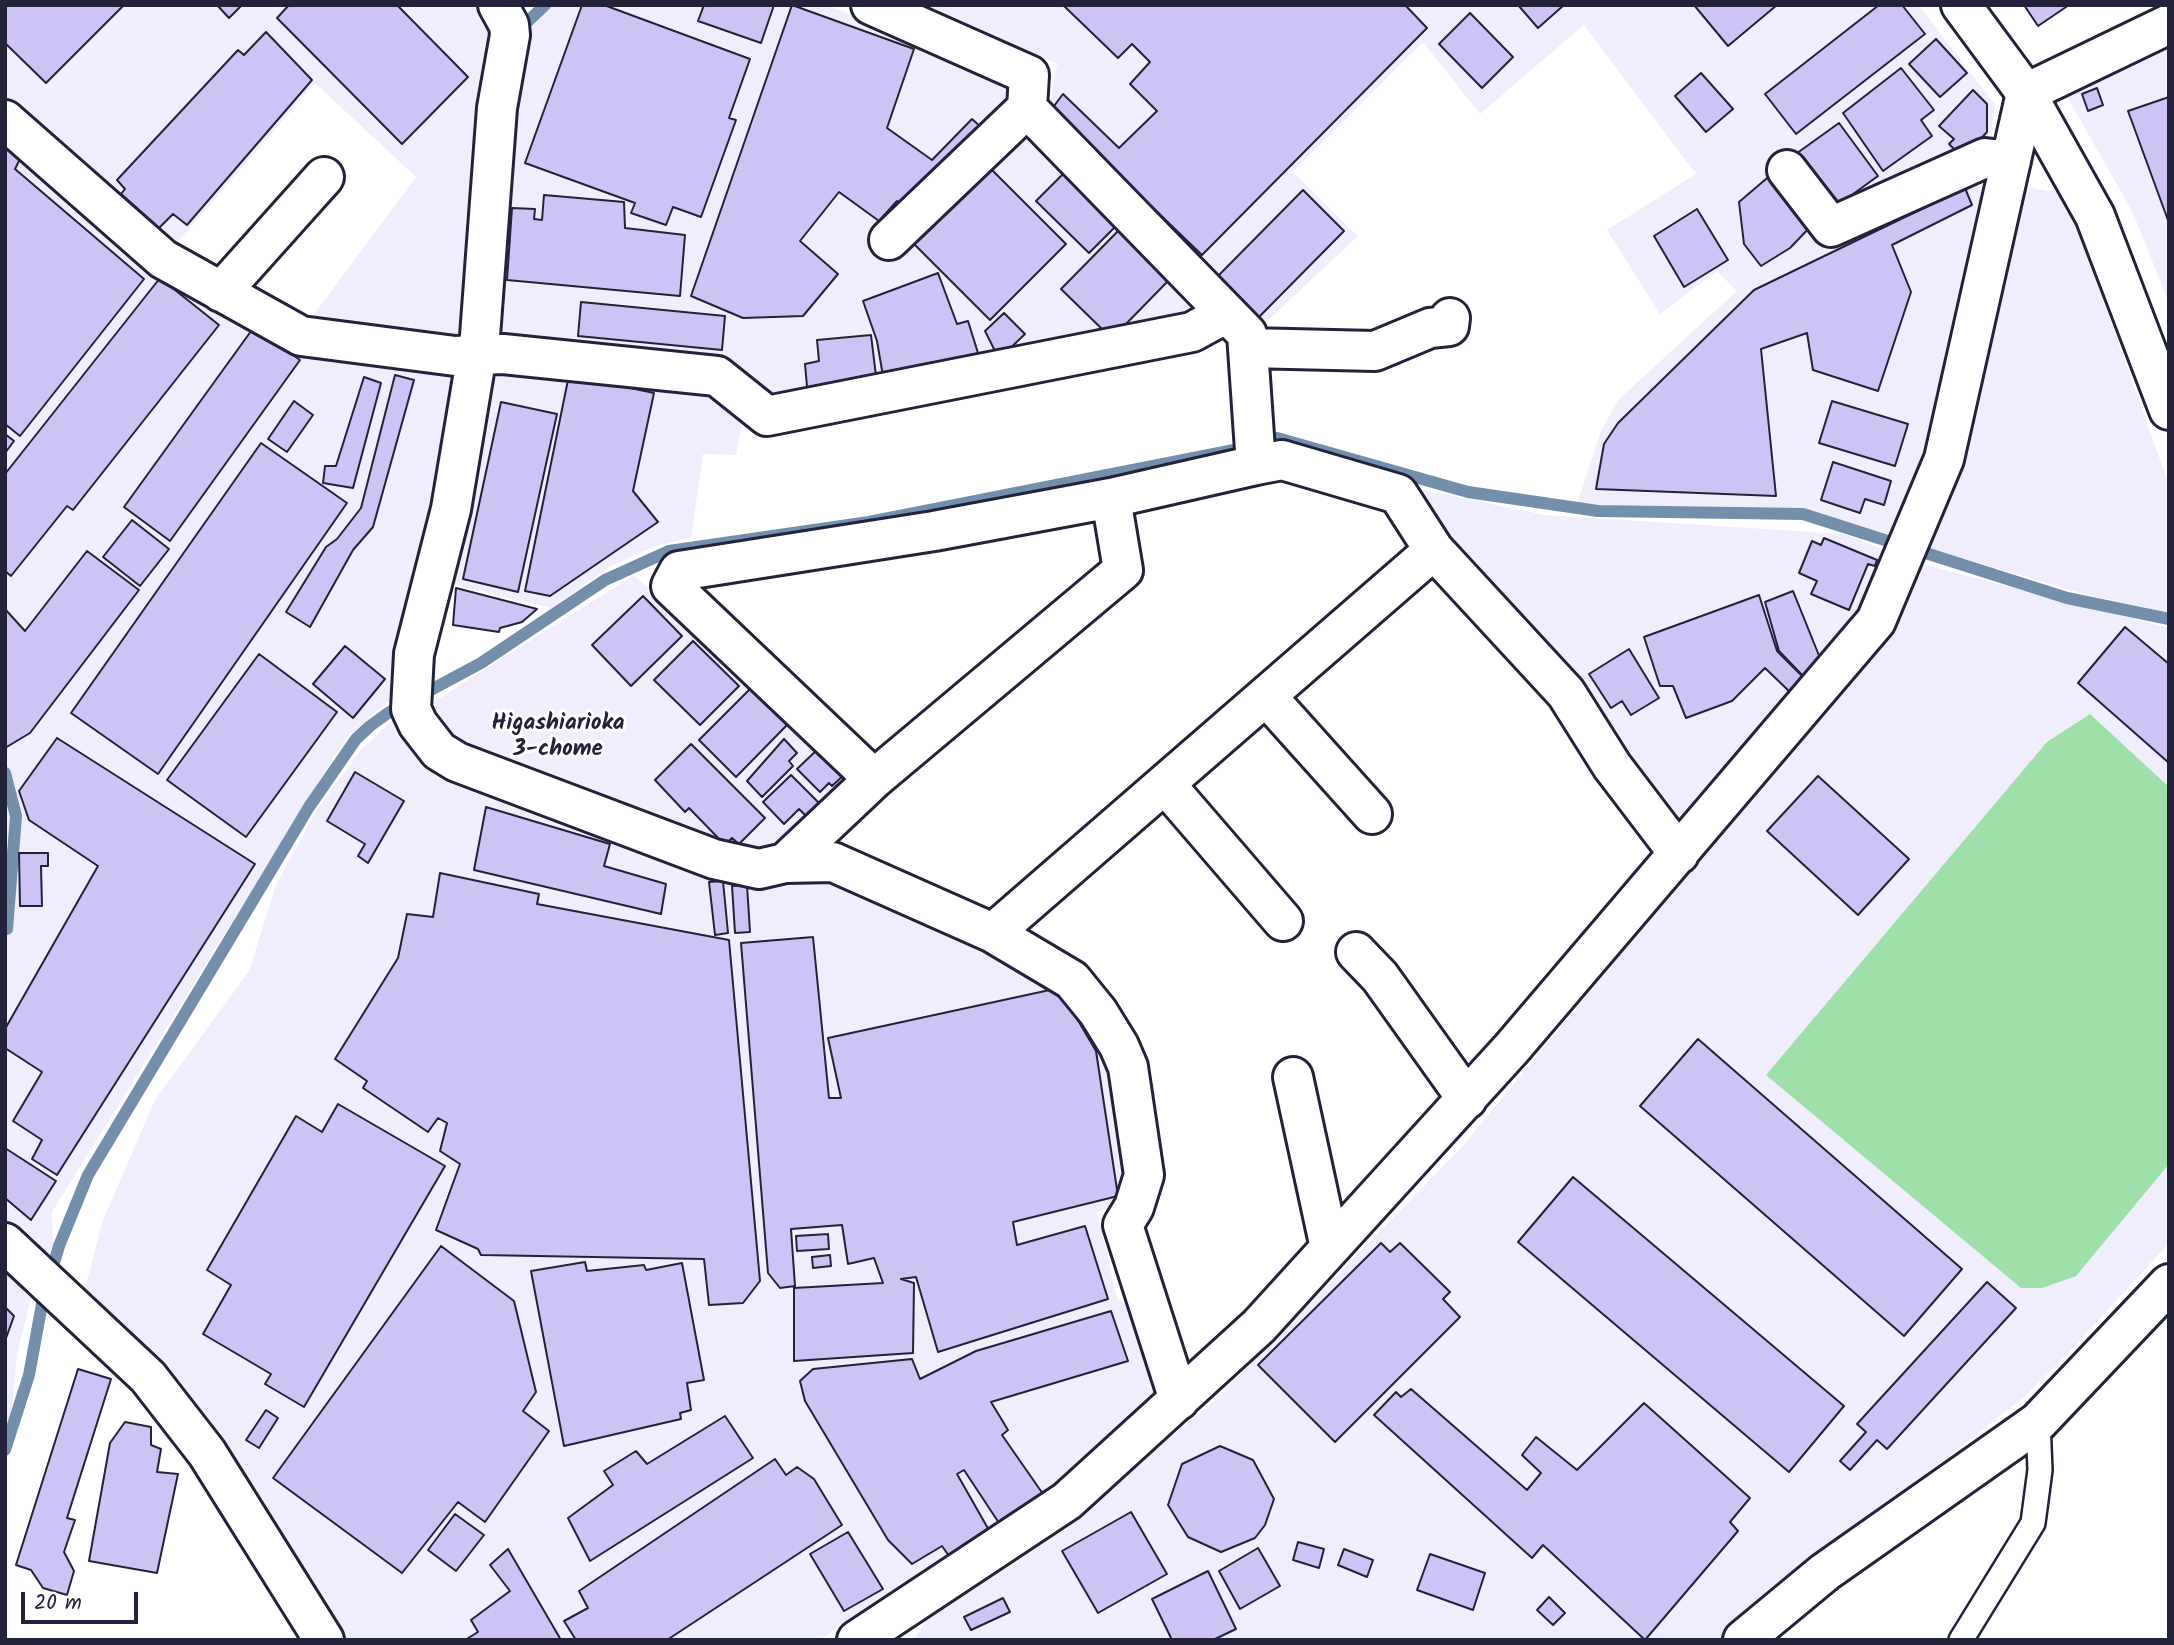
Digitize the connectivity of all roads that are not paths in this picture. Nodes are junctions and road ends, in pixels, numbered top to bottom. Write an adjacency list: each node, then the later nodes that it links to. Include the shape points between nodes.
1 (498, 5): 16 (street, via 510,35 496,108)
2 (871, 5): 6 (street, via 1029,75)
3 (1961, 5): 5 (street)
4 (2169, 23): 5 (street)
5 (2026, 93): 8 (street); 17 (street, via 2095,216)
6 (1027, 108): 11 (street); 13 (street)
7 (5, 120): 12 (street, via 163,259)
8 (2011, 162): 9 (street, via 1985,158 1830,227); 25 (street, via 1944,459 1876,621)
9 (1787, 170)
10 (324, 177): 12 (street)
11 (889, 240)
12 (221, 292): 16 (street, via 301,336 455,356)
13 (1225, 314): 15 (street, via 1247,334); 16 (street, via 1192,332 767,416 717,376)
14 (1450, 318): 15 (street, via 1449,326 1430,328 1375,351)
15 (1248, 348): 18 (street)
16 (476, 354): 26 (street, via 451,509 419,632 411,698 426,736 457,762 714,859 759,869)
17 (2169, 410)
18 (1256, 465): 19 (street); 20 (street, via 1282,460 1398,494)
19 (1111, 498): 22 (street, via 1123,569); 22 (street, via 679,571 671,586)
20 (1434, 550): 21 (street); 25 (street, via 1566,693 1612,766)
21 (1266, 696): 23 (street); 24 (street)
22 (874, 779): 26 (street)
23 (1165, 784): 27 (street); 28 (street)
24 (1372, 814)
25 (1679, 854): 31 (street)
26 (785, 863): 28 (street, via 833,862)
27 (1283, 920)
28 (993, 933): 35 (street, via 1072,979 1098,1012 1128,1067 1144,1175 1135,1207 1123,1225)
29 (1356, 952): 31 (street, via 1380,977)
30 (1293, 1077): 33 (street)
31 (1466, 1099): 33 (street)
32 (5, 1243): 37 (street, via 148,1377 207,1453)
33 (1330, 1248): 35 (street, via 1259,1326)
34 (2169, 1284): 36 (street)
35 (1179, 1400): 38 (street, via 1068,1501)
36 (2038, 1422): 39 (street, via 1825,1572); 40 (lane, via 2040,1470 2033,1523)
37 (324, 1640)
38 (857, 1640)
39 (1743, 1640)
40 (1961, 1640)

